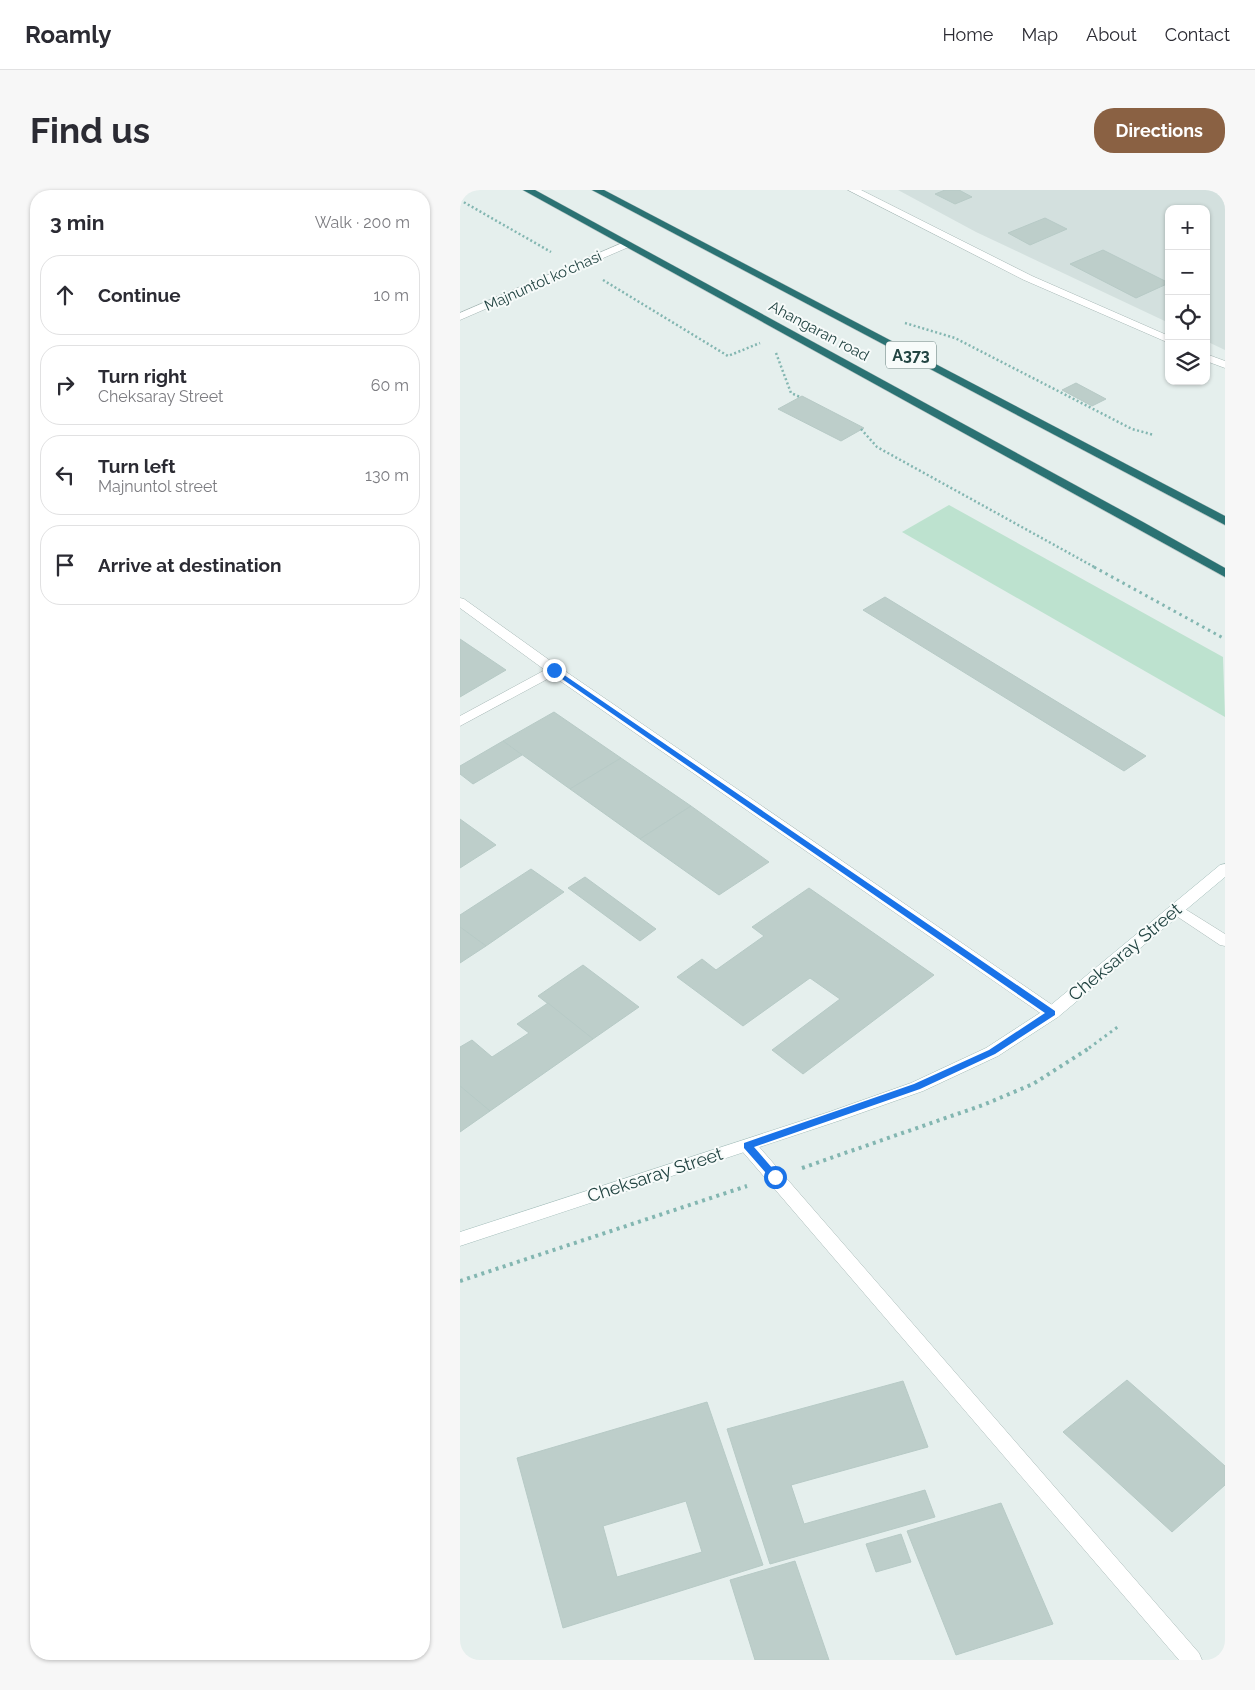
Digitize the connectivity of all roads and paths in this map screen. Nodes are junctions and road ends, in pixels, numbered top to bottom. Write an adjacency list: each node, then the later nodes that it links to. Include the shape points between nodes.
1 (528, 190): 5 (highway, Ahangaran road / A373)
2 (597, 190): 18 (highway, Ahangaran road / A373)
3 (853, 190): 10 (street, via 1028,278)
4 (460, 200): 6 (path)
5 (626, 244): 8 (street, Majnuntol ko'chasi); 19 (highway, Ahangaran road / A373)
6 (556, 255)
7 (600, 278): 11 (path, via 728,356)
8 (460, 317)
9 (900, 322): 17 (path, via 955,338 1132,429)
10 (1165, 338)
11 (764, 341)
12 (770, 348): 15 (path, via 776,354 791,392)
13 (1210, 359): 14 (street)
14 (1225, 365)
15 (800, 397)
16 (861, 429): 21 (path, via 877,447)
17 (1154, 435)
18 (1225, 521)
19 (1225, 573)
20 (460, 602): 22 (street)
21 (1225, 639)
22 (554, 670): 23 (street); 27 (street)
23 (460, 722)
24 (1225, 869): 25 (street, Cheksaray Street)
25 (1177, 908): 26 (street); 27 (street, Cheksaray Street)
26 (1225, 941)
27 (1052, 1013): 28 (street, Cheksaray Street, via 992,1052 917,1087)
28 (748, 1146): 29 (street, Cheksaray Street); 30 (street)
29 (460, 1239)
30 (1192, 1660)

